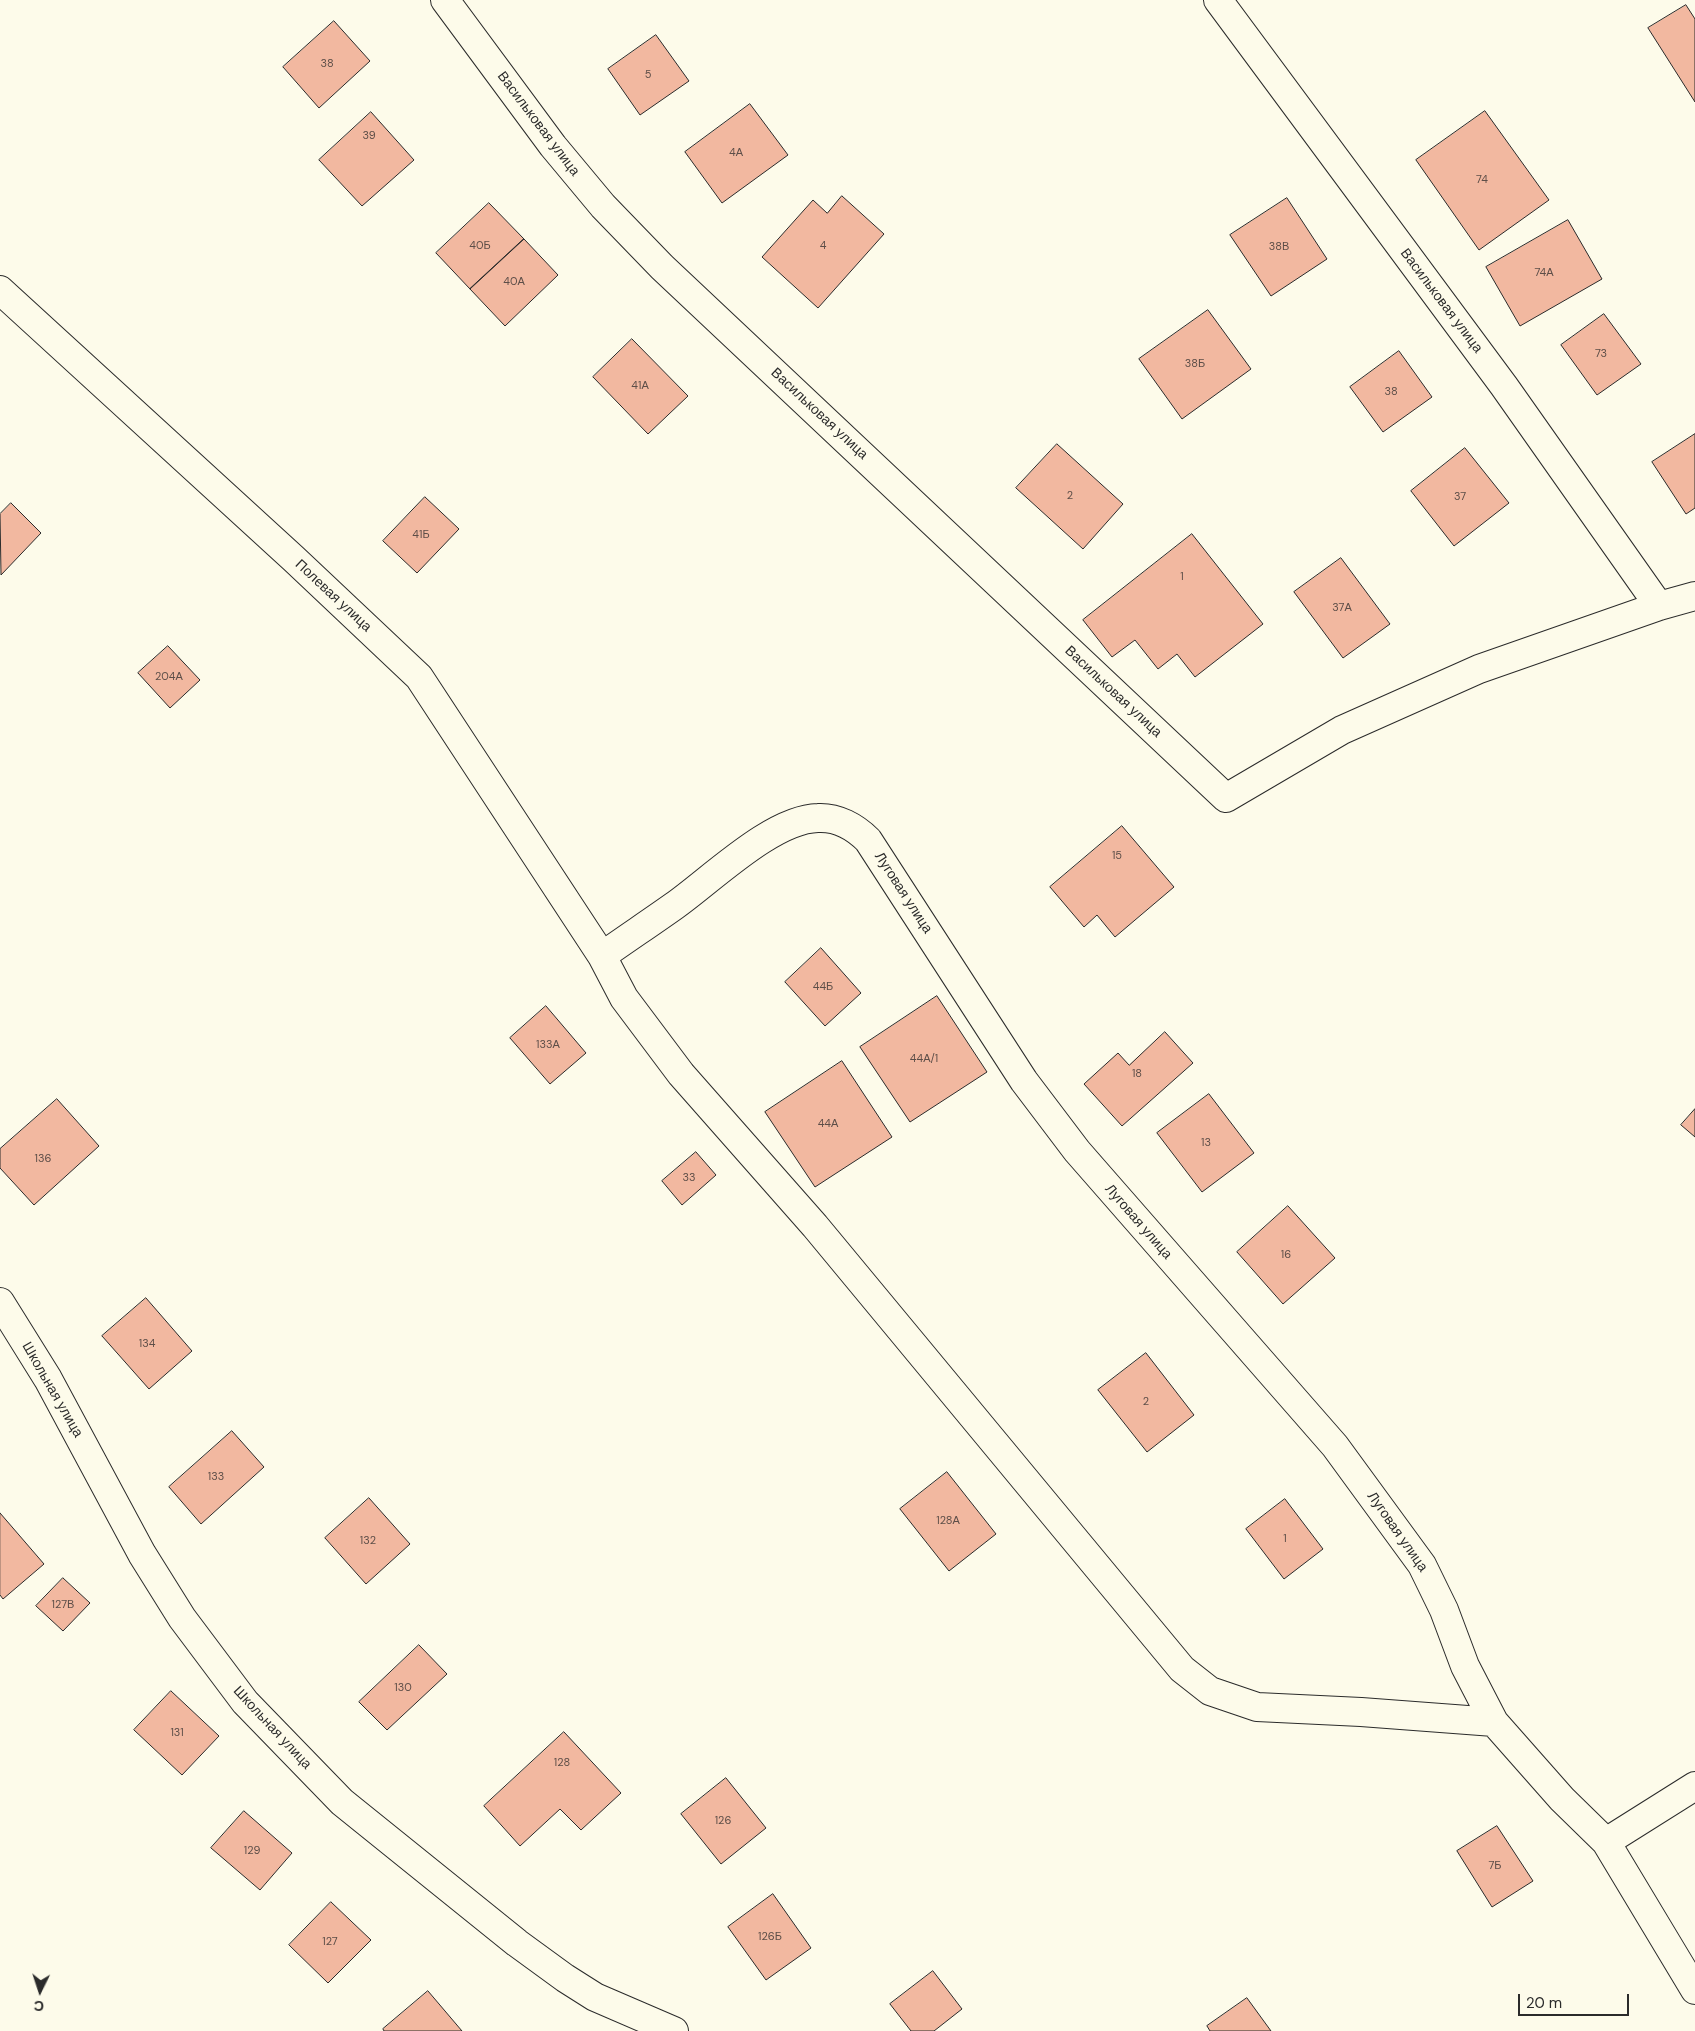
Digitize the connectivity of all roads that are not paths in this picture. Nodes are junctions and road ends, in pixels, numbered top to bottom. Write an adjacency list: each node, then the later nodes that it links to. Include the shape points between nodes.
1 (445, 0): 5 (street, Васильковая улица, via 553,146 649,254 1226,798 1342,730 1479,669)
2 (1218, 0): 5 (street, Васильковая улица, via 1498,378)
3 (0, 290): 6 (street, Полевая улица, via 419,677)
4 (1695, 596): 5 (street)
5 (1658, 606)
6 (602, 956): 8 (street, Полевая улица, via 624,998 681,1074 816,1226 1182,1669 1210,1691 1257,1707); 8 (street, Луговая улица, via 769,834 791,824 818,818 856,828 868,840 1024,1081 1077,1152 1335,1446 1422,1565)
7 (0, 1302): 12 (street, Школьная улица, via 48,1379 142,1554 182,1618 245,1702 342,1802 517,1943 595,1997)
8 (1494, 1722): 10 (street, Луговая улица, via 1562,1799)
9 (1695, 1786): 10 (street)
10 (1606, 1842): 11 (street, Луговая улица)
11 (1695, 1990)
12 (674, 2031)

